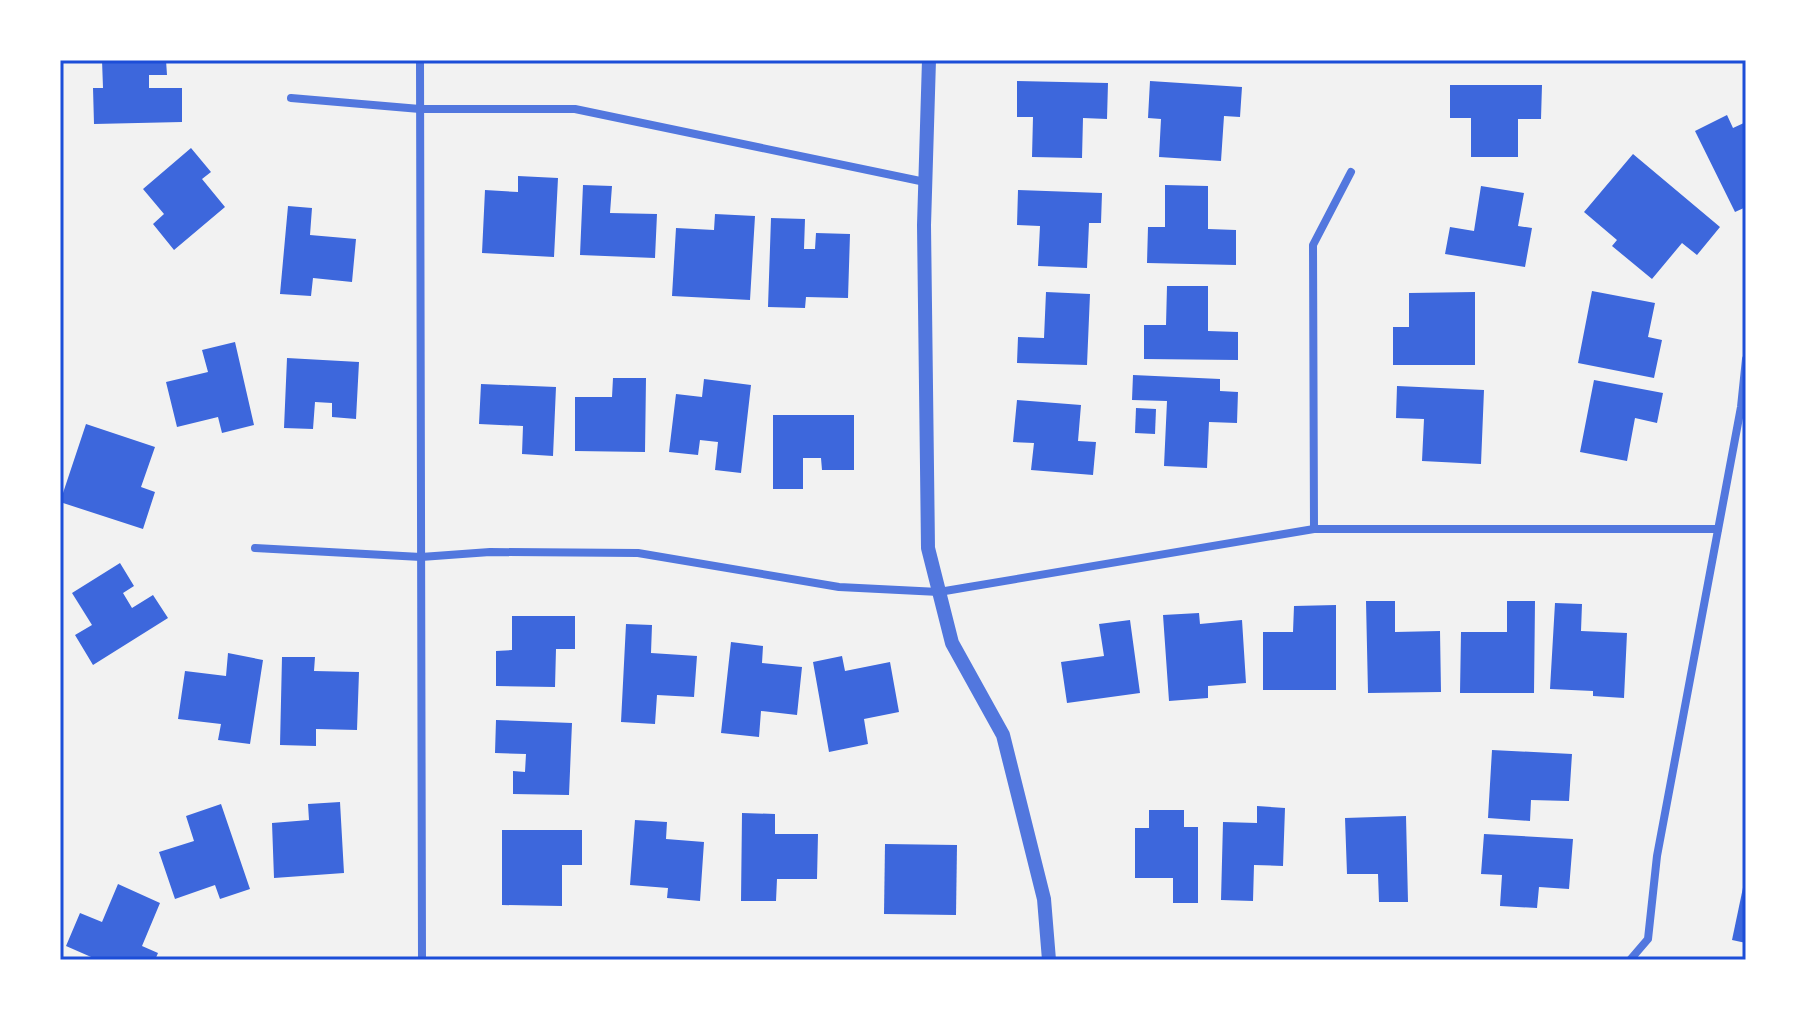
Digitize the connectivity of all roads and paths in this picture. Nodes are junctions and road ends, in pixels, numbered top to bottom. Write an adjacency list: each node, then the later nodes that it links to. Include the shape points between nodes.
1 (420, 60): 4 (street)
2 (929, 60): 6 (street)
3 (291, 98): 4 (street)
4 (420, 109): 6 (street, via 575,109); 11 (street)
5 (1351, 172): 8 (street, via 1313,245)
6 (925, 182): 12 (street, via 928,548)
7 (1746, 359): 9 (street)
8 (1314, 529): 9 (street); 12 (street)
9 (1718, 529): 15 (street, via 1657,856 1648,939)
10 (255, 548): 11 (street)
11 (421, 557): 12 (street, via 638,553 839,587); 13 (street)
12 (939, 592): 14 (street, via 952,643 1003,735 1044,899)
13 (422, 960)
14 (1049, 960)
15 (1630, 960)

